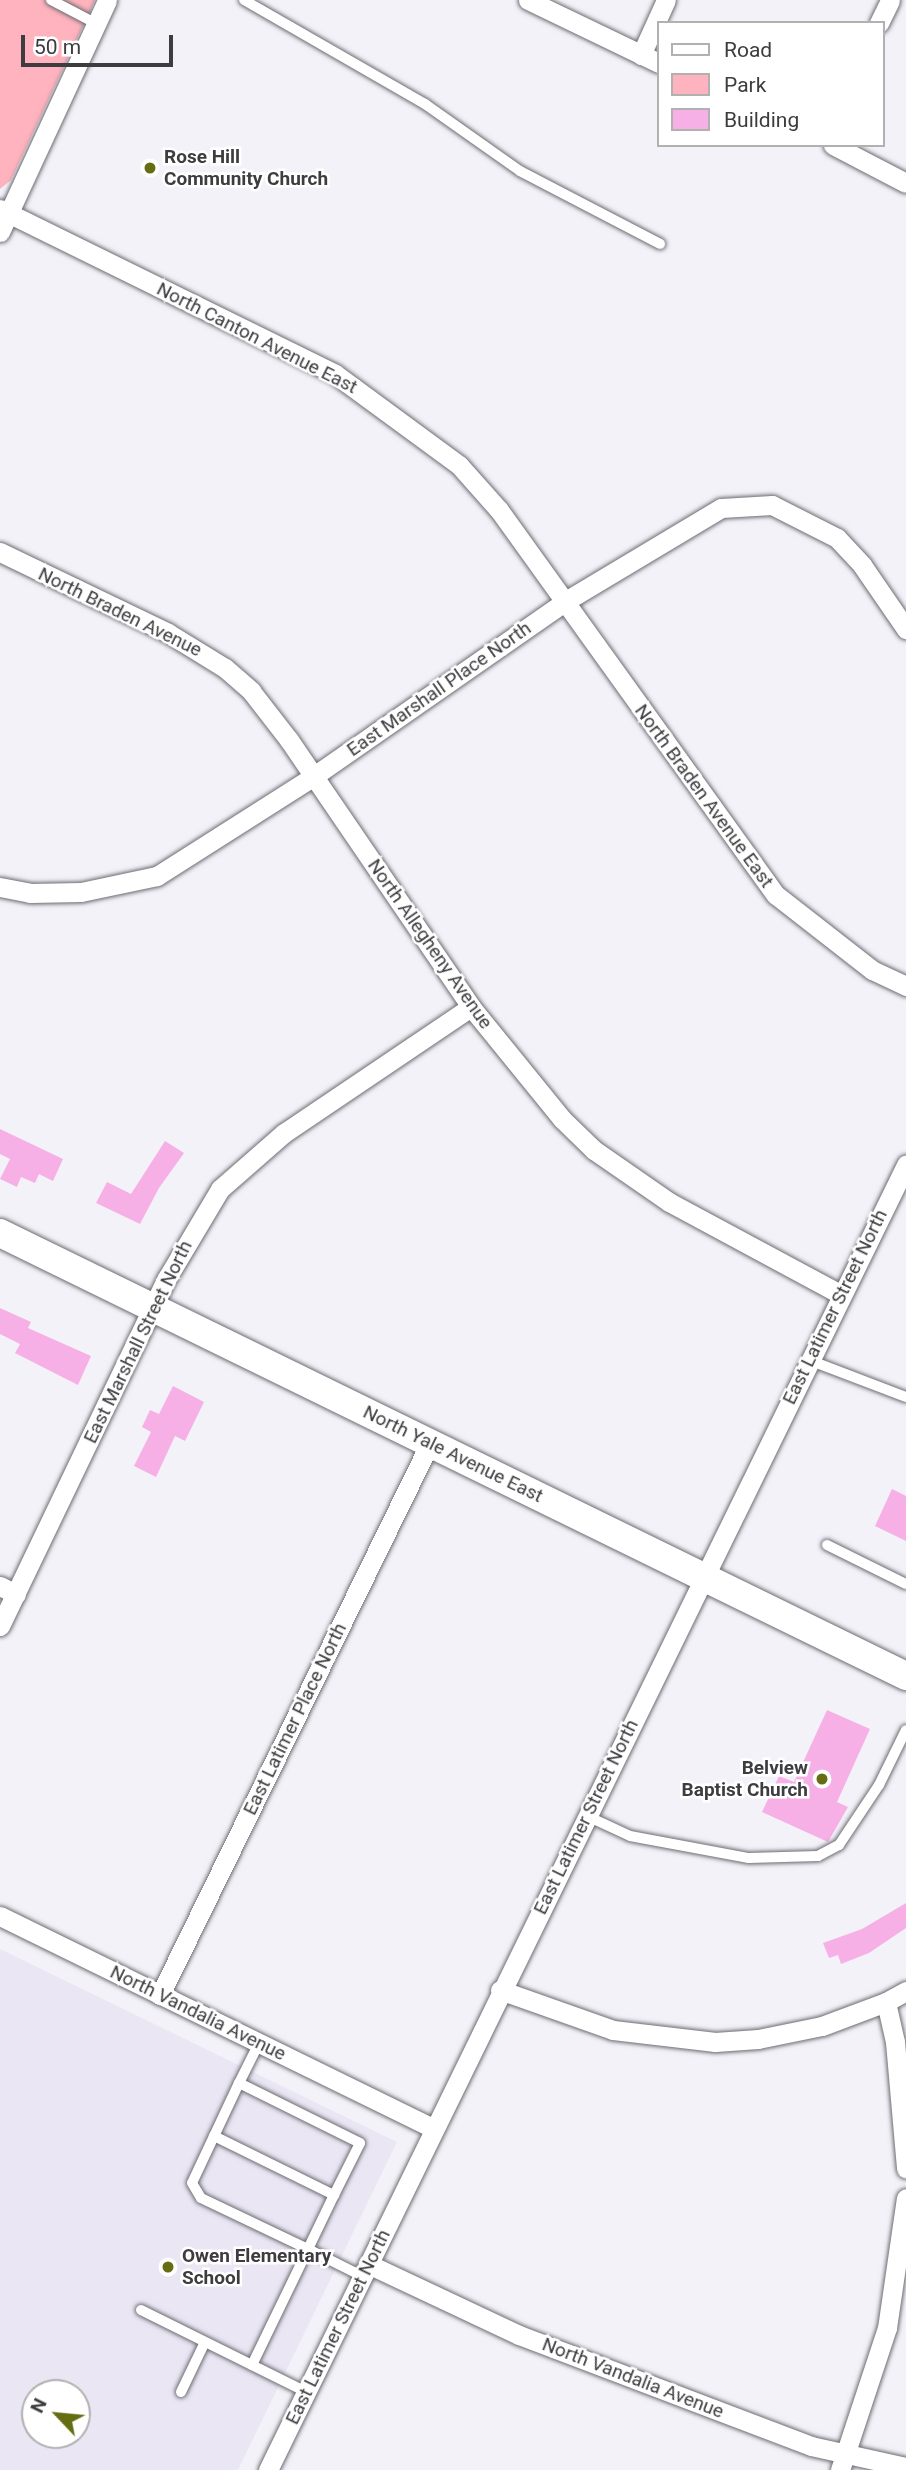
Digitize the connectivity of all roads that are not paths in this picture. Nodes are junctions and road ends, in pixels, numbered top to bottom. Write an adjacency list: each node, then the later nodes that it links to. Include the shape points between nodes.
1 (51, 0): 9 (lane)
2 (107, 0): 9 (street)
3 (244, 0): 16 (lane, via 425,104 520,171)
4 (528, 0): 11 (street)
5 (666, 0): 7 (street)
6 (890, 0): 8 (street)
7 (660, 21)
8 (880, 21)
9 (97, 24): 14 (street)
10 (657, 33): 11 (street)
11 (650, 59)
12 (837, 147): 13 (street)
13 (906, 183)
14 (5, 211): 15 (street); 18 (street, North Canton Avenue East, via 335,374 380,402 459,465 499,510)
15 (0, 232)
16 (660, 244)
17 (0, 552): 20 (street, North Braden Avenue, via 208,655 251,691)
18 (564, 602): 19 (street, via 706,514 740,504 772,505 794,513 848,548); 20 (street, East Marshall Place North); 22 (street, North Braden Avenue East, via 776,895 872,970)
19 (906, 629)
20 (314, 776): 21 (street, via 157,876 80,891 30,893); 23 (street, North Allegheny Avenue)
21 (0, 887)
22 (906, 986)
23 (471, 1007): 26 (street, North Allegheny Avenue, via 512,1062 594,1150 669,1202); 27 (street, East Marshall Street North, via 246,1163 220,1189 191,1233)
24 (906, 1165): 26 (street, East Latimer Street North)
25 (0, 1233): 27 (main road, North Yale Avenue East)
26 (840, 1294): 28 (street, East Latimer Street North)
27 (154, 1307): 30 (main road, North Yale Avenue East); 34 (street, East Marshall Street North)
28 (808, 1360): 29 (lane); 32 (street, East Latimer Street North)
29 (906, 1397)
30 (430, 1443): 32 (main road, North Yale Avenue East); 42 (street, East Latimer Place North)
31 (827, 1545): 33 (lane)
32 (704, 1576): 36 (main road, North Yale Avenue East); 38 (street, East Latimer Street North)
33 (906, 1584)
34 (8, 1590): 35 (street, East Marshall Street North)
35 (0, 1626)
36 (906, 1676)
37 (906, 1730): 38 (lane, via 879,1785 839,1845 818,1856 749,1858 630,1836)
38 (586, 1816): 40 (street, East Latimer Street North)
39 (0, 1916): 42 (street, North Vandalia Avenue)
40 (500, 1990): 43 (street, via 613,2030 664,2040 715,2042 822,2026); 46 (street, East Latimer Street North)
41 (906, 1991): 43 (street)
42 (160, 1995): 44 (street, North Vandalia Avenue)
43 (886, 2002): 48 (street, via 895,2042)
44 (259, 2043): 45 (lane); 46 (street, North Vandalia Avenue)
45 (239, 2083): 47 (lane); 49 (lane, via 360,2143)
46 (433, 2128): 52 (street, East Latimer Street North)
47 (214, 2136): 49 (lane); 51 (lane, via 192,2183 201,2198)
48 (906, 2169)
49 (334, 2195): 51 (lane)
50 (906, 2198): 58 (street, via 887,2328)
51 (308, 2249): 52 (lane); 55 (lane)
52 (365, 2270): 57 (street, East Latimer Street North); 58 (street, North Vandalia Avenue)
53 (141, 2310): 54 (lane)
54 (205, 2342): 55 (lane); 56 (lane)
55 (251, 2365): 57 (lane)
56 (181, 2392)
57 (306, 2392): 60 (street, East Latimer Street North)
58 (842, 2462): 59 (street, North Vandalia Avenue)
59 (906, 2467)
60 (268, 2470)

